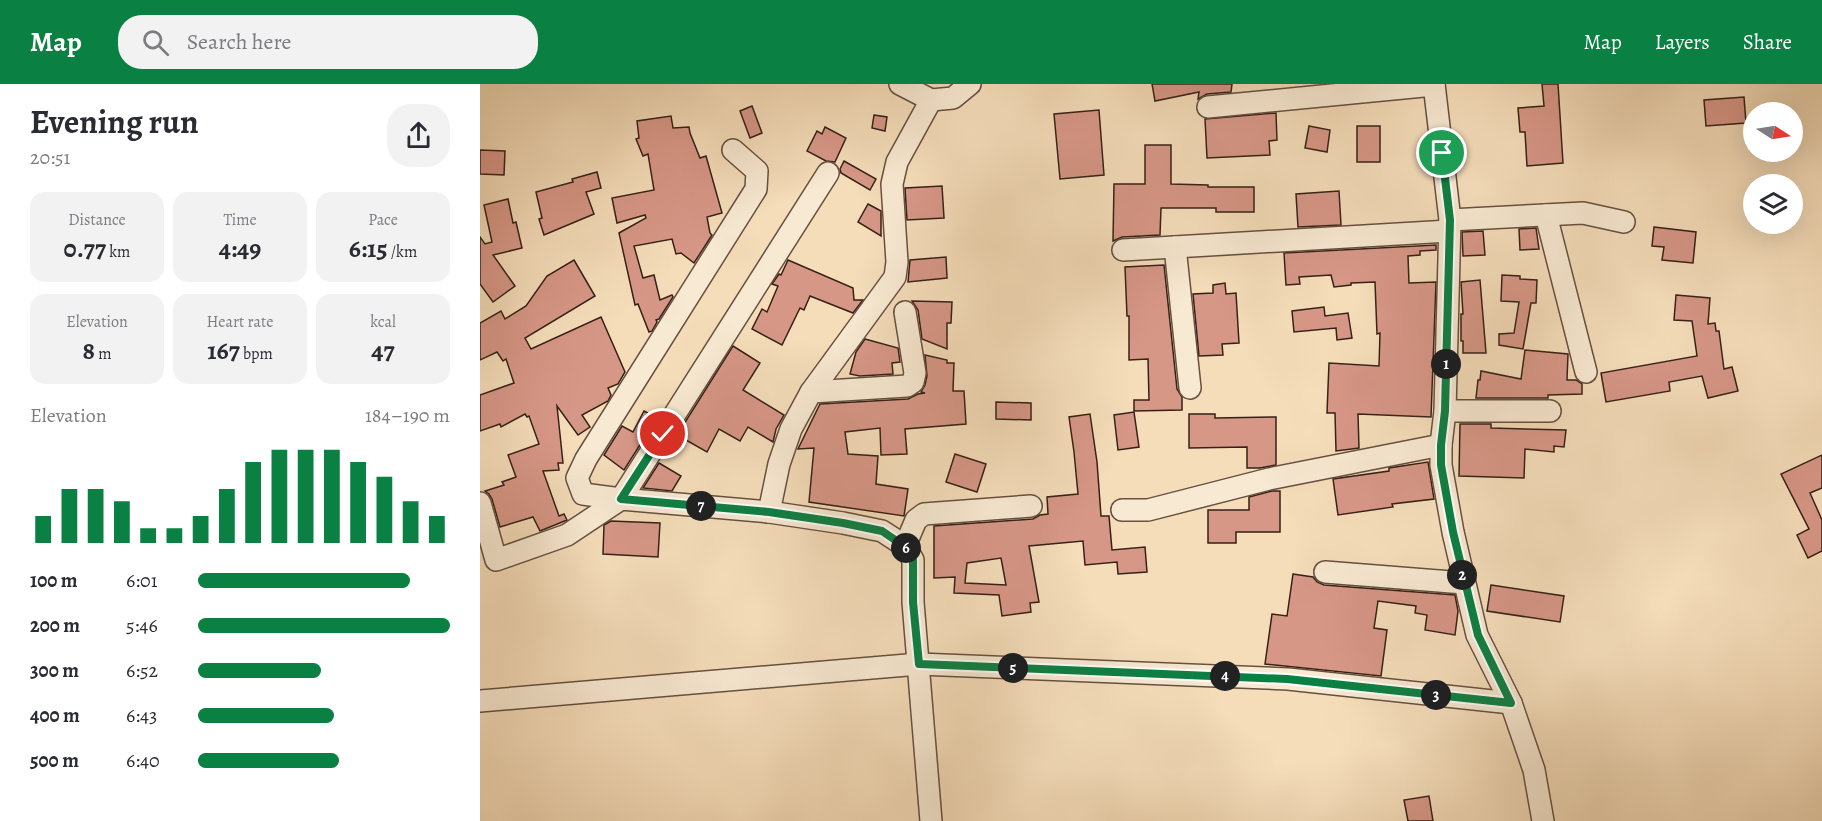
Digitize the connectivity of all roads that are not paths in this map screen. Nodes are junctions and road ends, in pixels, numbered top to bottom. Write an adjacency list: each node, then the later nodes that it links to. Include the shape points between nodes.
1 (900, 84): 4 (street)
2 (970, 84): 4 (street, via 953,98)
3 (1434, 85): 5 (street); 10 (street)
4 (931, 100): 16 (street, via 897,162 892,184 895,277)
5 (1208, 107)
6 (733, 150): 20 (street, via 757,171 756,189 577,478 583,494)
7 (828, 173): 20 (street)
8 (1546, 215): 9 (street, via 1583,213); 10 (street); 14 (street)
9 (1624, 222)
10 (1449, 226): 11 (street); 17 (street)
11 (1175, 247): 12 (street); 15 (street)
12 (1123, 250)
13 (905, 312): 16 (street, via 915,373 913,382 907,386)
14 (1586, 372)
15 (1190, 388)
16 (811, 392): 24 (street, via 791,429)
17 (1445, 411): 18 (street); 19 (street)
18 (1551, 411)
19 (1441, 445): 23 (street, via 1269,479 1148,510); 27 (street, via 1441,465)
20 (621, 499): 21 (street, via 567,535 496,560); 24 (street)
21 (480, 503)
22 (1031, 506): 25 (street, via 924,514 915,520)
23 (1122, 510)
24 (769, 512): 25 (street, via 882,531)
25 (904, 546): 28 (street, via 913,560)
26 (1325, 572): 27 (street)
27 (1464, 584): 30 (street, via 1478,635)
28 (919, 664): 29 (street); 30 (street, via 1287,679); 31 (street)
29 (480, 701)
30 (1511, 703): 32 (street, via 1534,770)
31 (931, 821)
32 (1543, 821)

